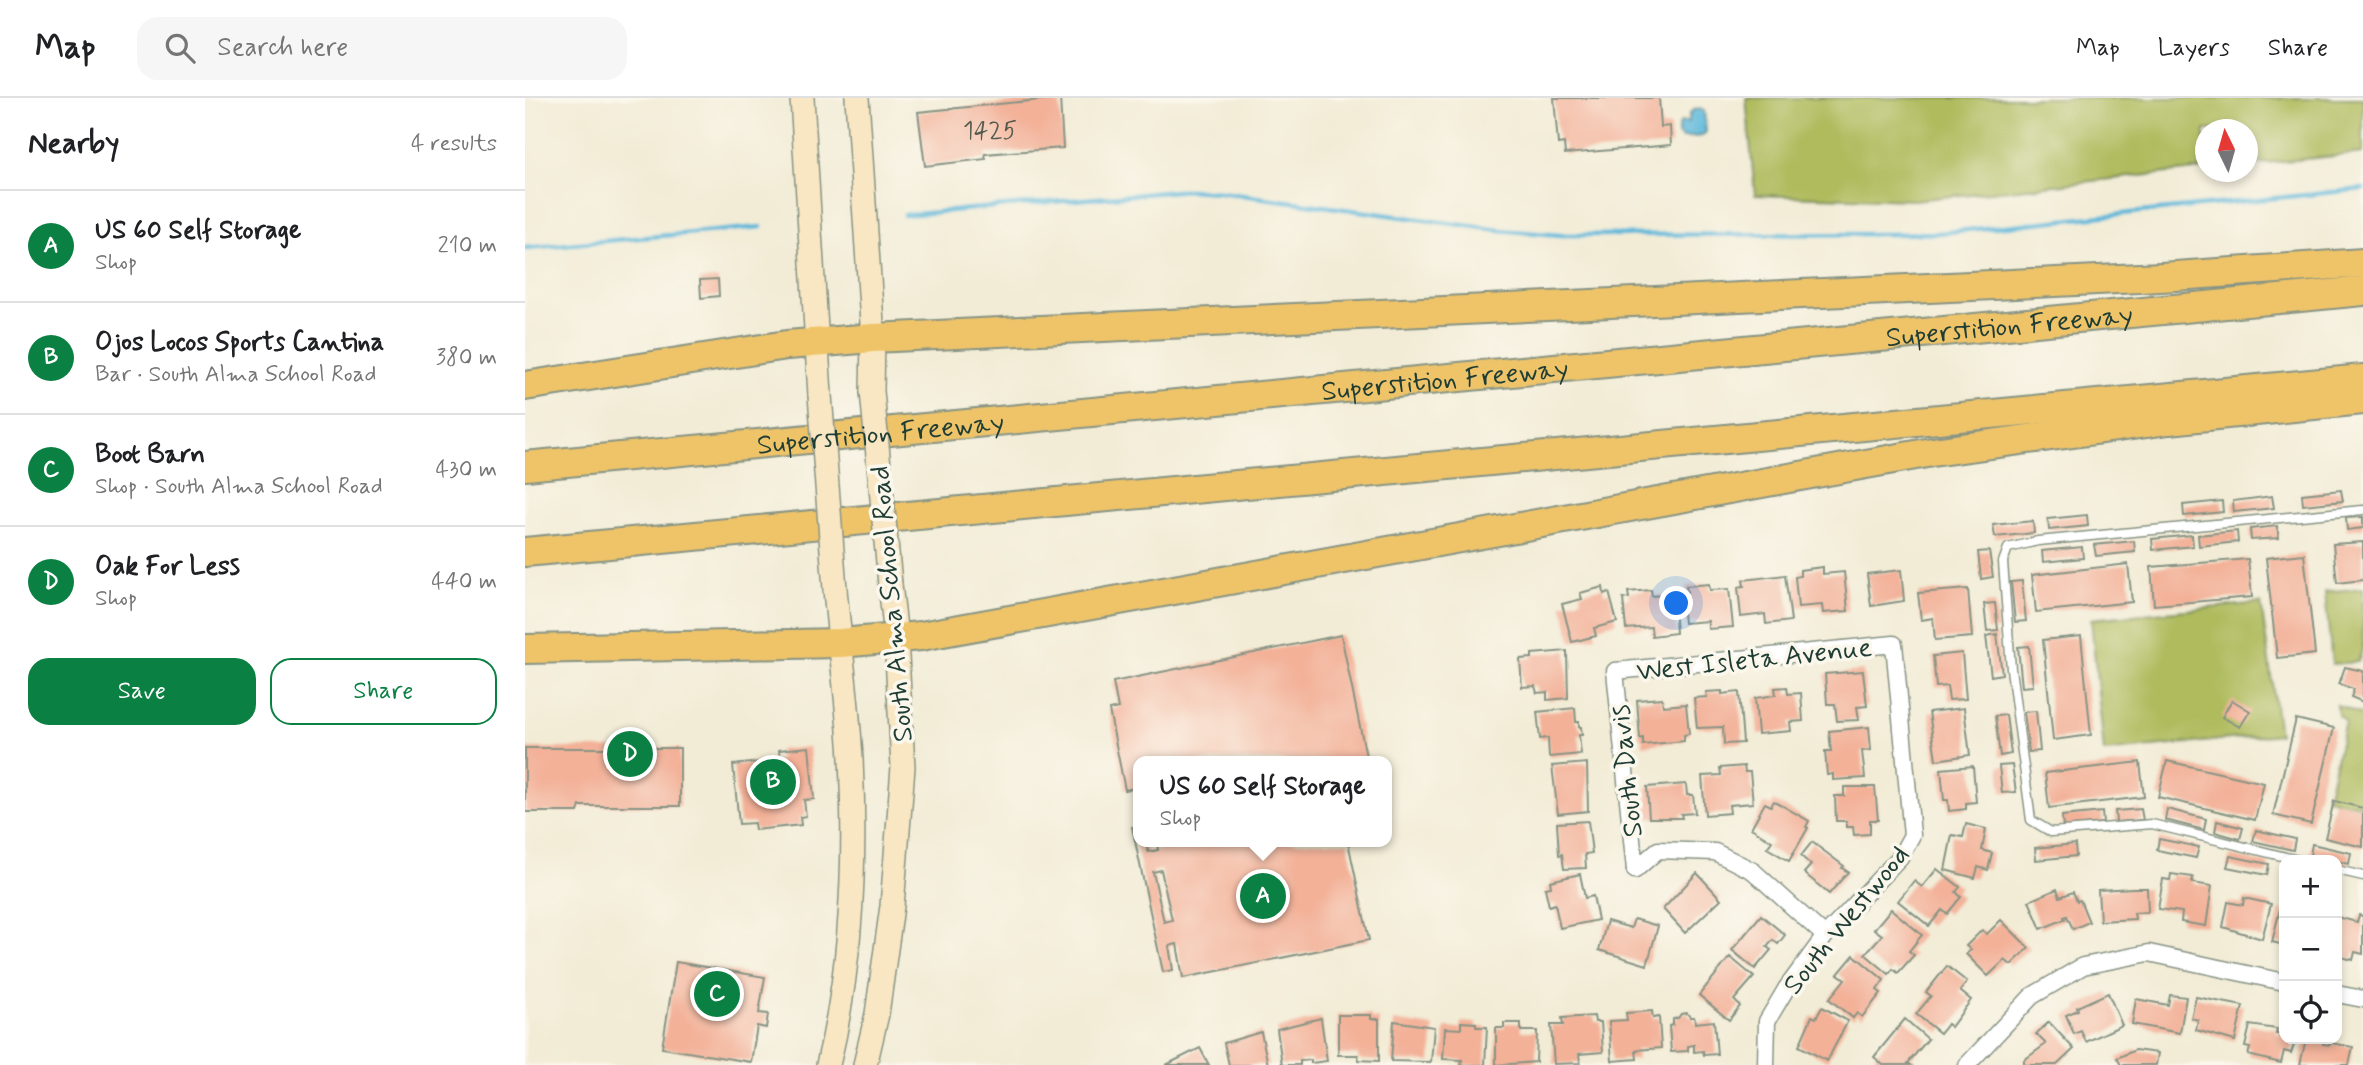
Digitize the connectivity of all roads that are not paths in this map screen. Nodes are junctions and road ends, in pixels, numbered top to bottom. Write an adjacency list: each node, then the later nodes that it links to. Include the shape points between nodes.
1 (801, 98): 6 (main road, South Alma School Road)
2 (857, 98): 5 (main road, South Alma School Road)
3 (2363, 263): 5 (highway, via 2119,279)
4 (2363, 291): 10 (highway, Superstition Freeway)
5 (873, 338): 6 (highway); 13 (main road, South Alma School Road, bridge, via 872,391)
6 (816, 344): 8 (highway); 14 (main road, South Alma School Road, bridge)
7 (2363, 379): 12 (highway)
8 (525, 386)
9 (2363, 400): 13 (highway, via 1932,452 921,636)
10 (525, 466)
11 (2363, 510): 18 (lane, via 2038,541 2008,548 2003,562 2011,669 2031,820 2051,832 2152,824)
12 (525, 552)
13 (895, 637): 14 (highway); 26 (main road, South Alma School Road, via 903,767 900,823 882,982)
14 (840, 643): 16 (highway); 25 (main road, South Alma School Road, via 851,758 851,874 849,938)
15 (1894, 644): 17 (street, West Isleta Avenue); 21 (street, South Westwood, via 1912,835 1900,857)
16 (525, 649)
17 (1615, 671): 21 (street, South Davis, via 1635,870 1658,849 1715,852 1753,871)
18 (2279, 855)
19 (2342, 871): 20 (lane)
20 (2363, 876)
21 (1825, 936): 27 (street, South Westwood, via 1766,1021)
22 (2279, 981): 28 (street, via 2149,953 2083,966 2032,996)
23 (2342, 995): 24 (street)
24 (2363, 999)
25 (828, 1065)
26 (865, 1065)
27 (1766, 1065)
28 (1967, 1065)

